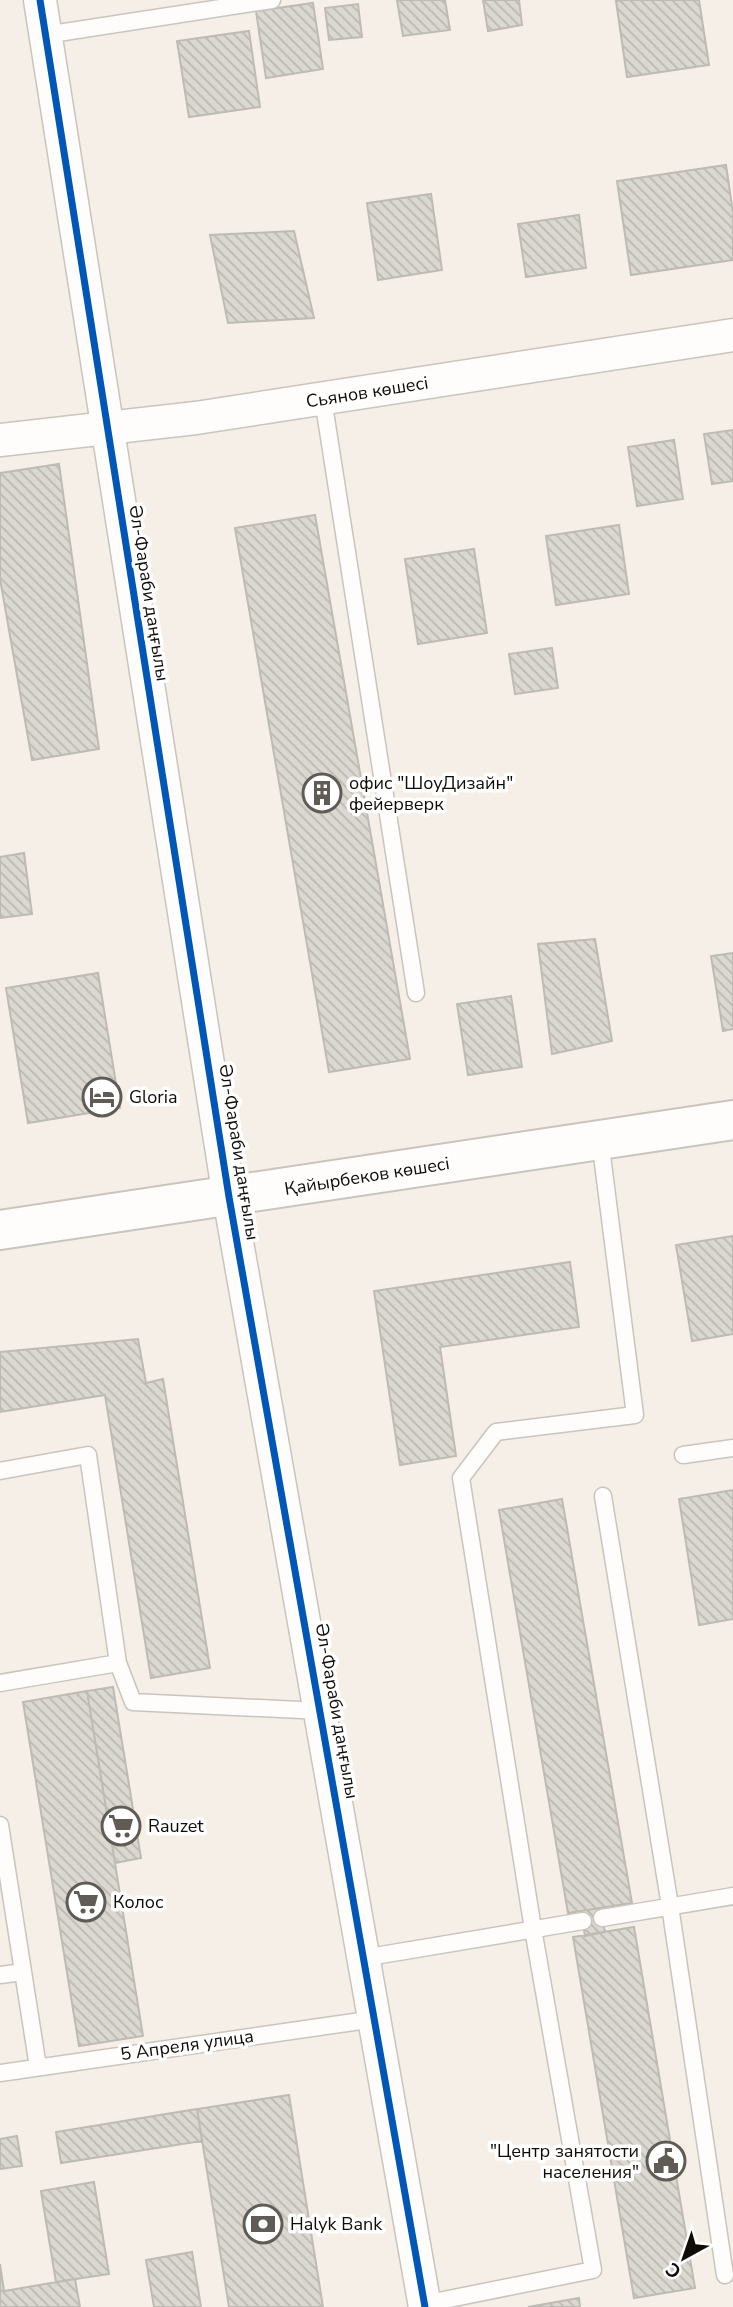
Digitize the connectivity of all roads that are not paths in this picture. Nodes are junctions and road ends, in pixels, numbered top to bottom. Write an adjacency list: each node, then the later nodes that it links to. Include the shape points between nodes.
1 (40, 0): 3 (street, Әл-Фараби даңғылы)
2 (272, 0): 3 (lane)
3 (45, 35): 6 (street, Әл-Фараби даңғылы)
4 (733, 335): 5 (street, Сьянов көшесі)
5 (323, 399): 6 (street, Сьянов көшесі); 8 (lane)
6 (107, 428): 7 (street, Сьянов көшесі); 11 (street, Әл-Фараби даңғылы)
7 (0, 440)
8 (416, 993)
9 (733, 1120): 10 (main road, Қайырбеков көшесі)
10 (600, 1140): 11 (main road, Қайырбеков көшесі); 25 (lane, via 635,1415 496,1432 461,1478)
11 (229, 1197): 12 (main road, Қайырбеков көшесі); 19 (street, Әл-Фараби даңғылы)
12 (0, 1230)
13 (733, 1448): 14 (lane)
14 (683, 1455)
15 (0, 1471): 17 (lane, via 88,1455)
16 (603, 1496): 22 (lane)
17 (118, 1663): 18 (lane); 19 (lane, via 133,1702)
18 (0, 1683)
19 (321, 1711): 26 (street, Әл-Фараби даңғылы)
20 (0, 1825): 27 (lane)
21 (733, 1896): 22 (lane)
22 (670, 1906): 23 (lane); 32 (lane)
23 (602, 1917)
24 (583, 1921): 25 (lane)
25 (533, 1929): 26 (lane); 33 (lane, via 593,2270)
26 (363, 1958): 29 (street, Әл-Фараби даңғылы)
27 (23, 1972): 28 (lane); 30 (lane)
28 (0, 1975)
29 (375, 2019): 30 (lane, 5 Апреля улица); 33 (street, Әл-Фараби даңғылы)
30 (38, 2067): 31 (lane, 5 Апреля улица)
31 (0, 2073)
32 (725, 2275)
33 (424, 2306)

